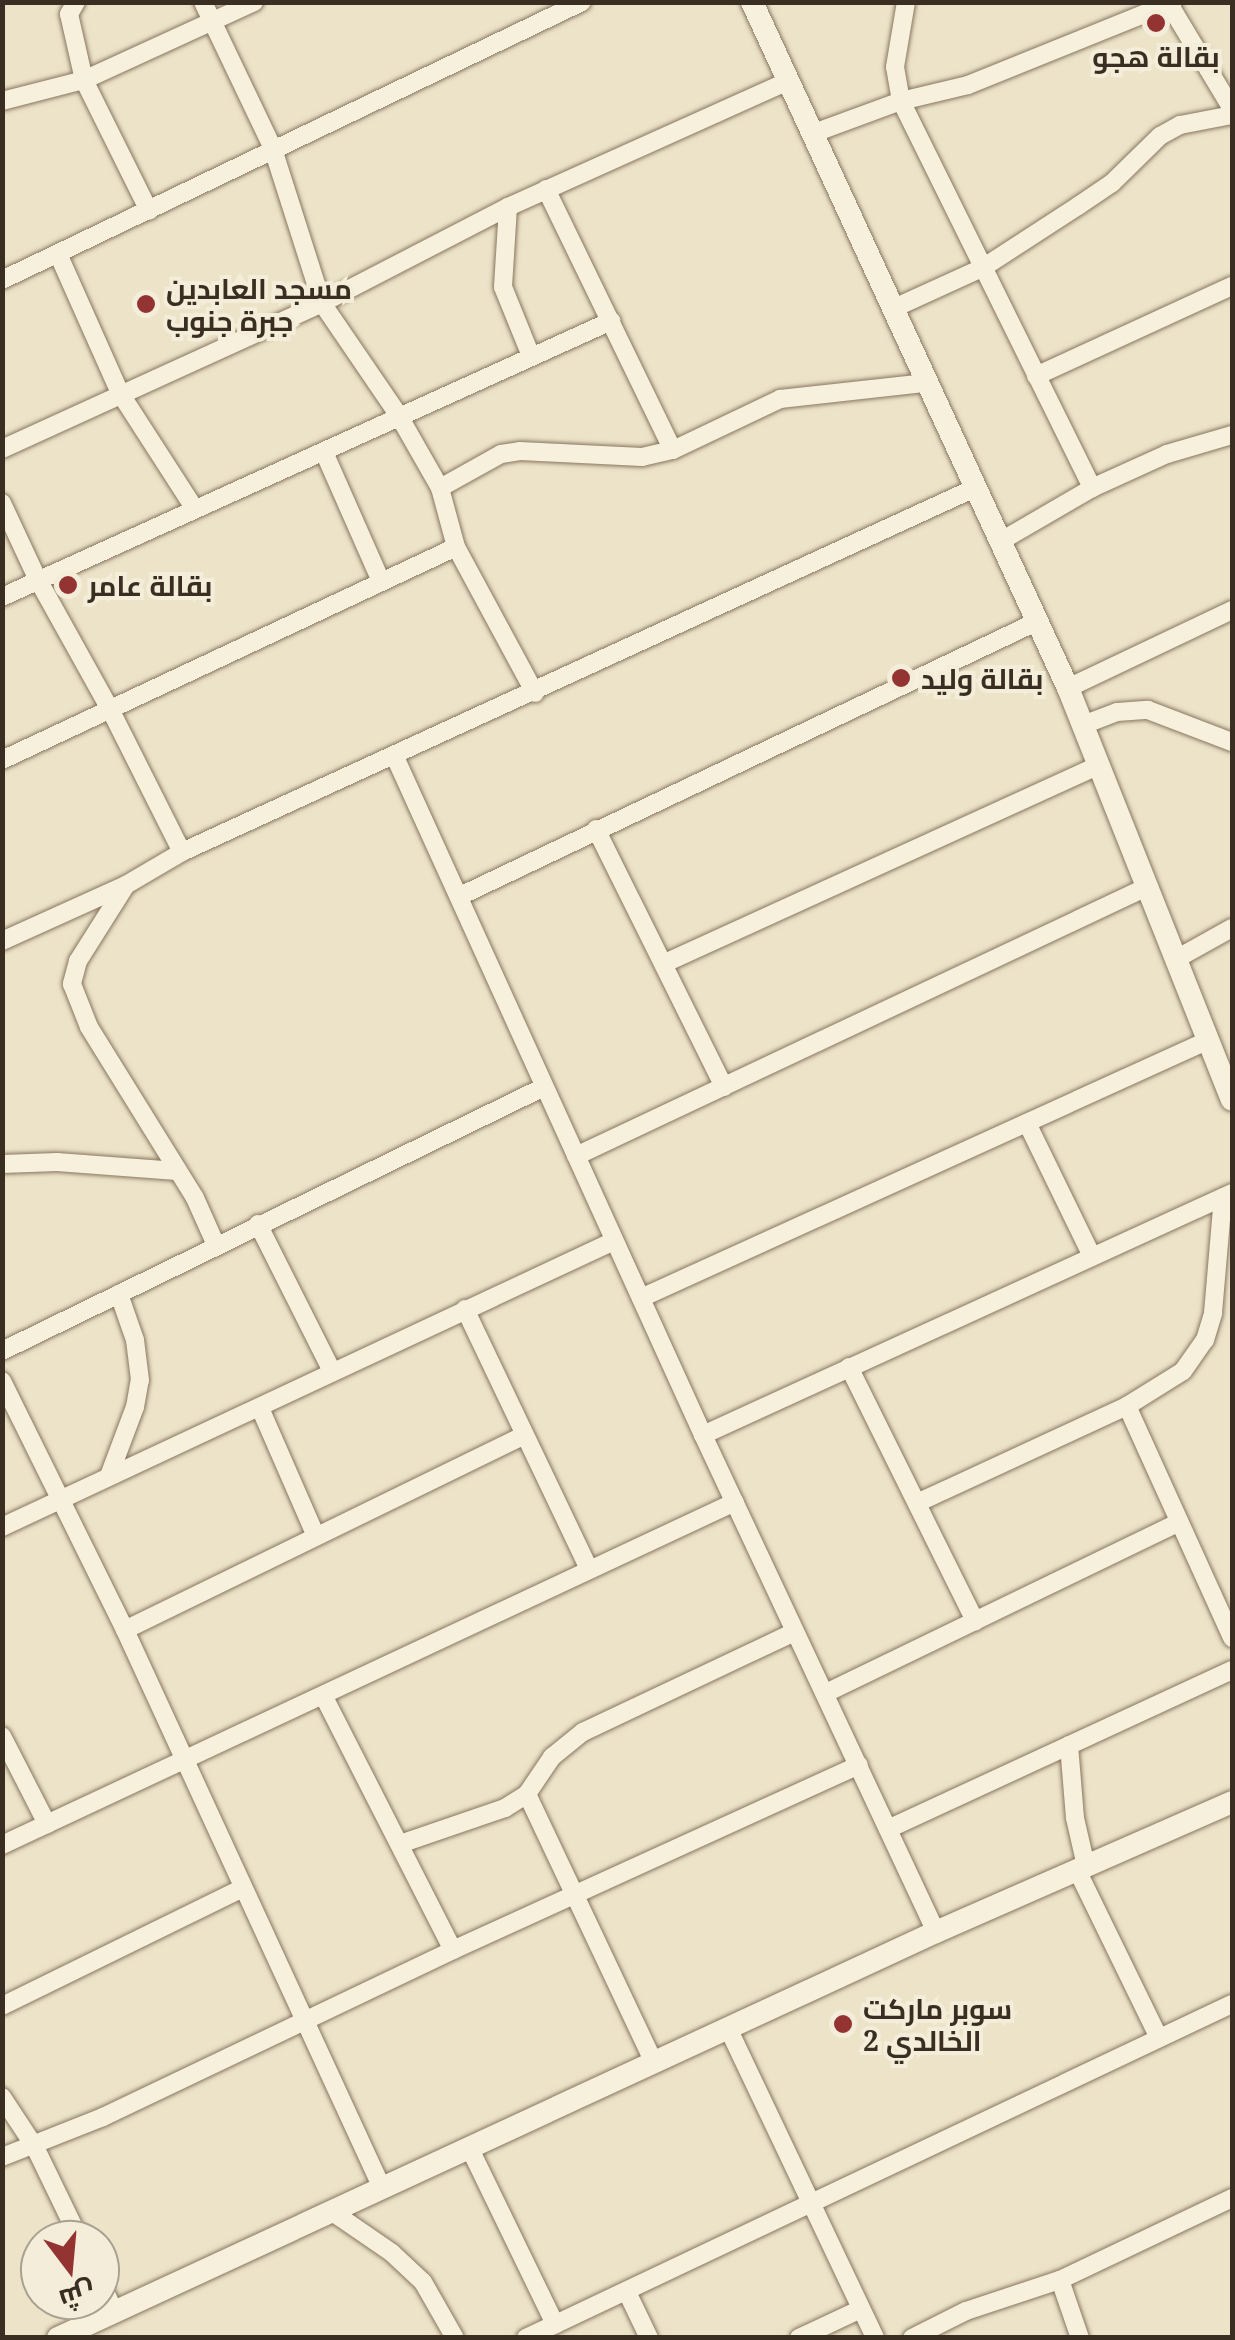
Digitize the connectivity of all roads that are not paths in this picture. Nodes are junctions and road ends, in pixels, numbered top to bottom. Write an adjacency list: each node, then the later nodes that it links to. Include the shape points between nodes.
1 (76, 2): 9 (street, via 69,14)
2 (203, 2): 8 (street)
3 (254, 2): 8 (street)
4 (582, 2): 15 (street)
5 (752, 2): 10 (street)
6 (906, 2): 12 (street, via 895,66)
7 (1170, 3): 12 (street, via 968,85); 13 (street)
8 (213, 22): 9 (street); 15 (street)
9 (84, 80): 11 (street); 18 (street)
10 (790, 80): 14 (street); 16 (street)
11 (2, 101)
12 (901, 101): 14 (street); 20 (street)
13 (1232, 112): 20 (street, via 1160,136 1112,183)
14 (814, 133): 24 (street)
15 (273, 149): 18 (street); 23 (street)
16 (546, 189): 17 (street); 25 (street)
17 (508, 206): 23 (street); 26 (street, via 503,287)
18 (149, 211): 19 (street)
19 (59, 256): 21 (street); 29 (street)
20 (984, 267): 24 (street); 27 (street)
21 (2, 280)
22 (1232, 286): 27 (street)
23 (322, 303): 29 (street); 30 (street)
24 (892, 309): 28 (street)
25 (610, 321): 26 (street); 33 (street)
26 (531, 356): 30 (street)
27 (1036, 376): 37 (street)
28 (926, 383): 33 (street, via 780,399); 36 (street)
29 (120, 393): 32 (street); 39 (street)
30 (399, 416): 34 (street); 35 (street)
31 (1232, 435): 37 (street, via 1167,454)
32 (2, 449)
33 (673, 450): 35 (street, via 642,457 520,451 486,460)
34 (324, 452): 39 (street); 43 (street)
35 (440, 488): 41 (street)
36 (976, 488): 40 (street); 48 (street)
37 (1092, 488): 40 (street)
38 (2, 503): 42 (street)
39 (194, 508): 42 (street)
40 (1001, 541): 46 (street)
41 (456, 547): 43 (street); 48 (street)
42 (37, 578): 44 (street); 49 (street)
43 (381, 582): 49 (street)
44 (2, 596)
45 (1232, 610): 47 (street)
46 (1038, 620): 47 (street); 55 (street)
47 (1068, 688): 50 (street)
48 (535, 693): 52 (street)
49 (110, 709): 53 (street); 56 (street)
50 (1084, 726): 51 (street, via 1117,712 1148,710); 54 (street)
51 (1232, 742)
52 (395, 757): 56 (street); 59 (street)
53 (2, 760)
54 (1100, 764): 58 (street); 63 (street)
55 (596, 828): 59 (street); 63 (street)
56 (182, 852): 57 (street)
57 (126, 885): 61 (street); 71 (street, via 78,961 72,984 117,1078)
58 (1148, 886): 62 (street); 66 (street)
59 (460, 896): 65 (street)
60 (1232, 928): 62 (street)
61 (2, 942)
62 (1178, 958): 64 (street)
63 (665, 962): 66 (street)
64 (1209, 1040): 67 (street); 68 (street)
65 (544, 1087): 69 (street); 73 (street)
66 (724, 1087): 69 (street)
67 (1232, 1100)
68 (1027, 1123): 76 (street); 78 (street)
69 (576, 1156): 74 (street)
70 (2, 1164): 71 (street)
71 (177, 1171): 75 (street)
72 (1228, 1195): 76 (street); 84 (street, via 1205,1340 1182,1371)
73 (258, 1224): 75 (street); 82 (street)
74 (614, 1241): 78 (street); 79 (street)
75 (216, 1245): 77 (street)
76 (1092, 1256): 81 (street)
77 (119, 1294): 80 (street); 88 (street, via 140,1380)
78 (641, 1298): 87 (street)
79 (465, 1309): 82 (street); 86 (street)
80 (2, 1351)
81 (849, 1366): 87 (street); 91 (street)
82 (332, 1370): 85 (street)
83 (2, 1381): 89 (street)
84 (1127, 1406): 91 (street); 92 (street)
85 (260, 1408): 88 (street); 94 (street)
86 (524, 1435): 94 (street); 95 (street)
87 (703, 1435): 90 (street)
88 (109, 1476): 89 (street)
89 (62, 1498): 93 (street); 97 (street)
90 (735, 1502): 95 (street); 98 (street)
91 (918, 1503): 96 (street)
92 (1179, 1522): 96 (street); 99 (street)
93 (2, 1528)
94 (315, 1534): 97 (street)
95 (589, 1569): 102 (street)
96 (975, 1622): 101 (street)
97 (125, 1630): 105 (street)
98 (795, 1632): 101 (street); 107 (street, via 584,1732 552,1757)
99 (1232, 1638)
100 (1232, 1670): 104 (street)
101 (826, 1694): 106 (street)
102 (324, 1697): 105 (street); 111 (street)
103 (2, 1736): 109 (street)
104 (1070, 1745): 110 (street); 113 (street)
105 (185, 1760): 109 (street); 114 (street)
106 (858, 1765): 110 (street); 115 (street)
107 (527, 1794): 111 (street, via 480,1818); 115 (street)
108 (1232, 1802): 113 (street)
109 (47, 1824): 112 (street)
110 (888, 1830): 116 (street)
111 (400, 1844): 117 (street)
112 (2, 1845)
113 (1082, 1869): 116 (street); 122 (street)
114 (243, 1888): 119 (street); 120 (street)
115 (575, 1894): 117 (street); 123 (street)
116 (936, 1932): 121 (street)
117 (453, 1950): 120 (street)
118 (1232, 2004): 122 (street)
119 (2, 2006)
120 (308, 2023): 125 (street); 128 (street)
121 (728, 2028): 123 (street); 130 (street)
122 (1158, 2038): 130 (street)
123 (654, 2063): 126 (street)
124 (2, 2097): 125 (street)
125 (35, 2147): 127 (street); 132 (street)
126 (470, 2149): 128 (street); 138 (street)
127 (2, 2156)
128 (382, 2188): 131 (street)
129 (1232, 2198): 133 (street)
130 (809, 2200): 134 (street); 136 (street)
131 (330, 2211): 135 (street); 140 (street, via 422,2282)
132 (70, 2220)
133 (1060, 2280): 145 (street, via 966,2311); 146 (street)
134 (627, 2292): 138 (street); 142 (street)
135 (120, 2307)
136 (861, 2310): 143 (street); 144 (street)
137 (94, 2320): 139 (street)
138 (555, 2324): 141 (street)
139 (58, 2338)
140 (455, 2338)
141 (526, 2338)
142 (648, 2338)
143 (799, 2338)
144 (875, 2338)
145 (912, 2338)
146 (1080, 2338)

